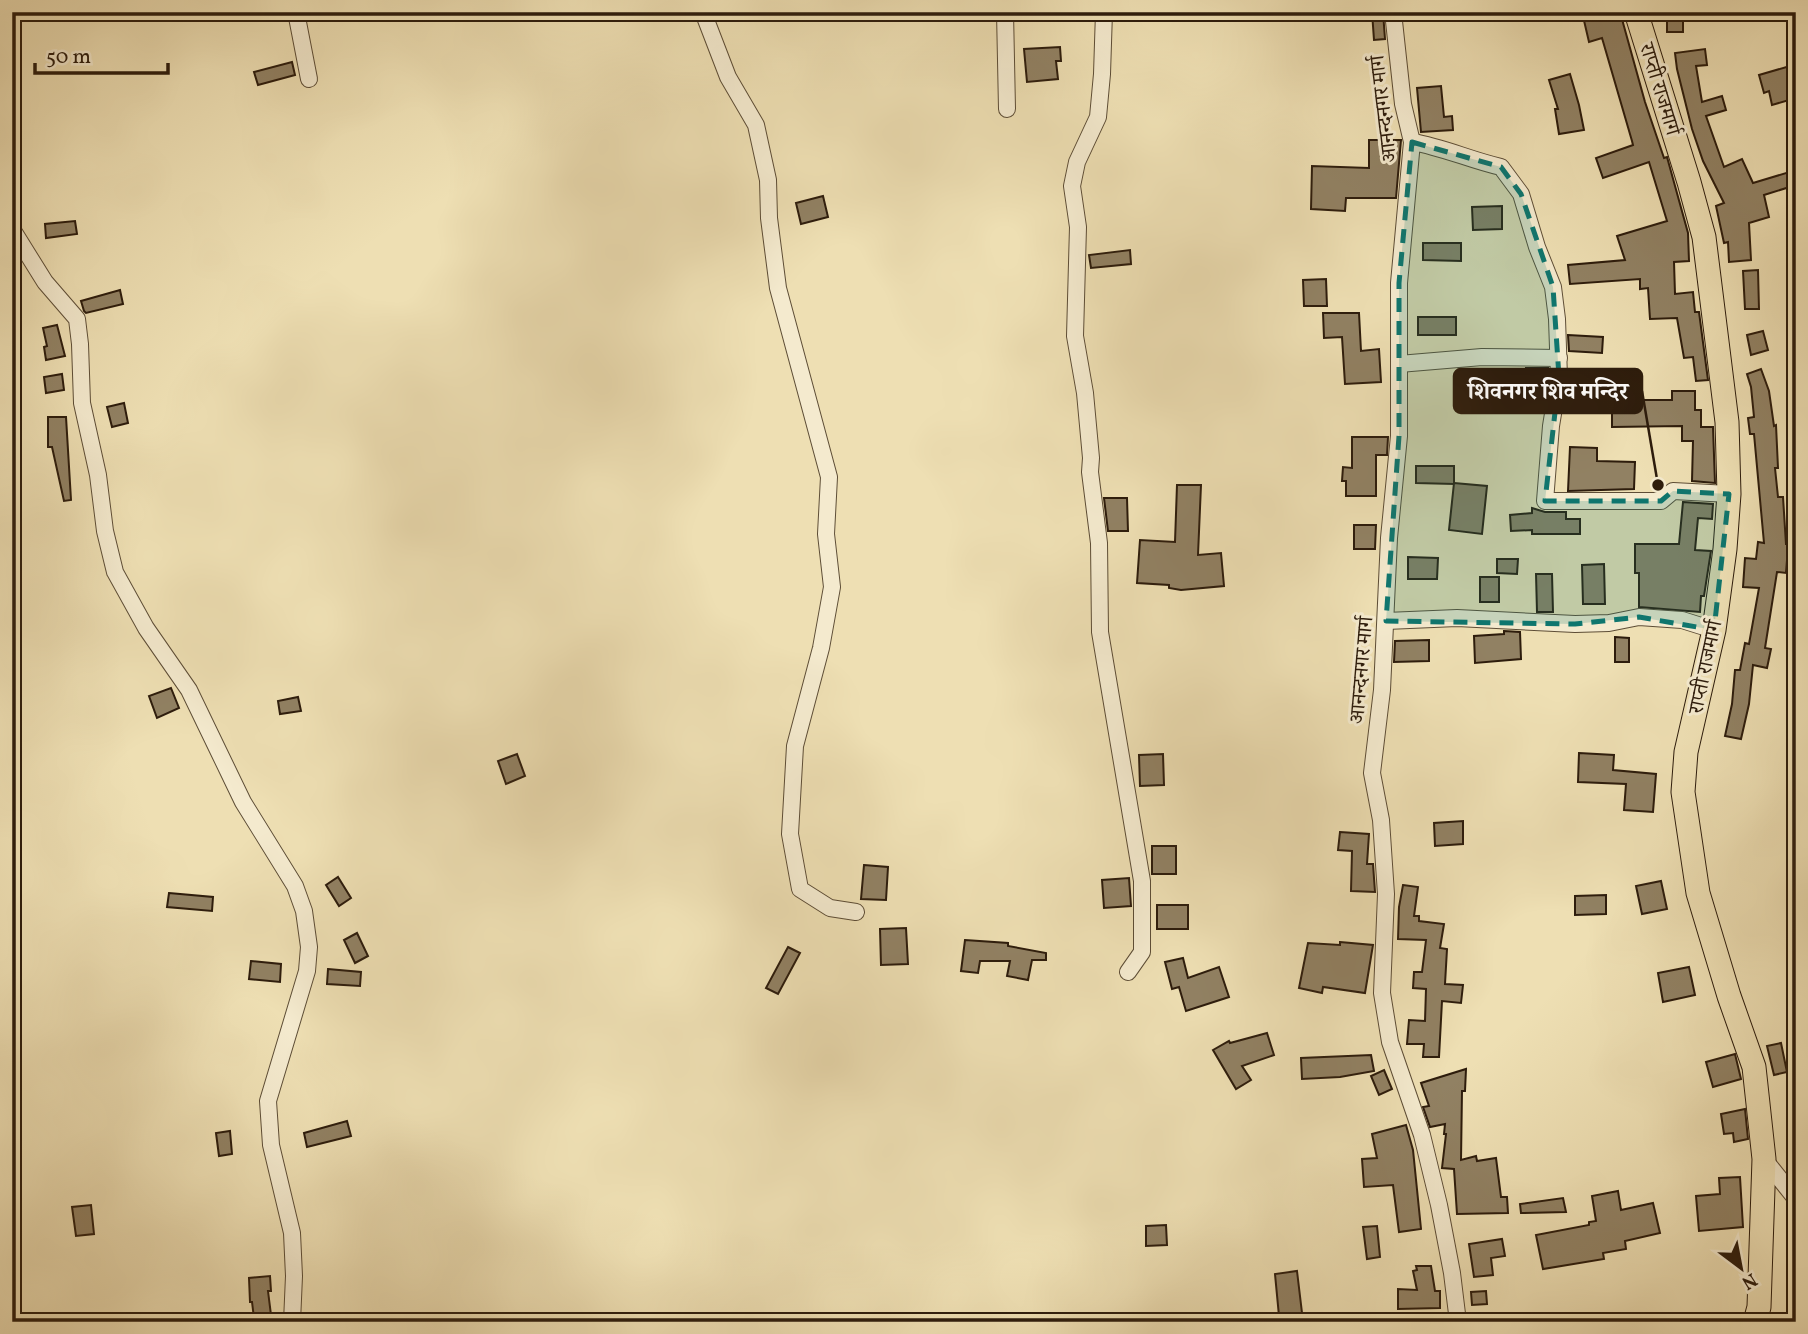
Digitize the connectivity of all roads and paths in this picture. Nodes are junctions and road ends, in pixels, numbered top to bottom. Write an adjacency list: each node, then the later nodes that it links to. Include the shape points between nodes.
1 (296, 12): 11 (street)
2 (703, 12): 20 (street, via 729,77 756,125 768,180 778,288 829,477 827,534 832,587 795,746 790,834 800,889 830,908)
3 (1005, 12): 12 (street)
4 (1104, 12): 21 (street, via 1098,117 1077,162 1072,186 1078,227 1075,336 1091,458 1100,632 1142,881 1142,952)
5 (1393, 12): 13 (street, आनन्दनगर मार्ग)
6 (1636, 12): 9 (main road, राप्ती राजमार्ग)
7 (1649, 12): 9 (street)
8 (1789, 12): 10 (lane)
9 (1644, 38): 17 (main road, राप्ती राजमार्ग, via 1704,237 1727,422)
10 (1796, 38)
11 (309, 79)
12 (1007, 110)
13 (1412, 142): 15 (street, via 1501,167 1521,194 1553,287); 16 (street, आनन्दनगर मार्ग, via 1399,283)
14 (12, 229): 24 (street, via 45,282 77,319 82,403 115,572 189,690 243,802 295,886 304,911 307,971 268,1101 271,1146 292,1233)
15 (1559, 358): 16 (street, via 1482,357); 17 (street, via 1545,501 1661,501 1673,491)
16 (1399, 364): 18 (street, आनन्दनगर मार्ग, via 1399,436)
17 (1728, 494): 19 (main road, राप्ती राजमार्ग)
18 (1386, 621): 19 (street, via 1457,618 1575,624 1639,617 1682,620); 25 (street, आनन्दनगर मार्ग, via 1372,774 1381,820 1385,894 1382,993 1390,1042 1422,1135)
19 (1714, 630): 22 (main road, राप्ती राजमार्ग, via 1686,752 1683,792 1698,893 1754,1067)
20 (856, 912)
21 (1128, 972)
22 (1764, 1159): 23 (street); 26 (main road, राप्ती राजमार्ग)
23 (1796, 1199)
24 (292, 1322)
25 (1458, 1322)
26 (1755, 1322)

